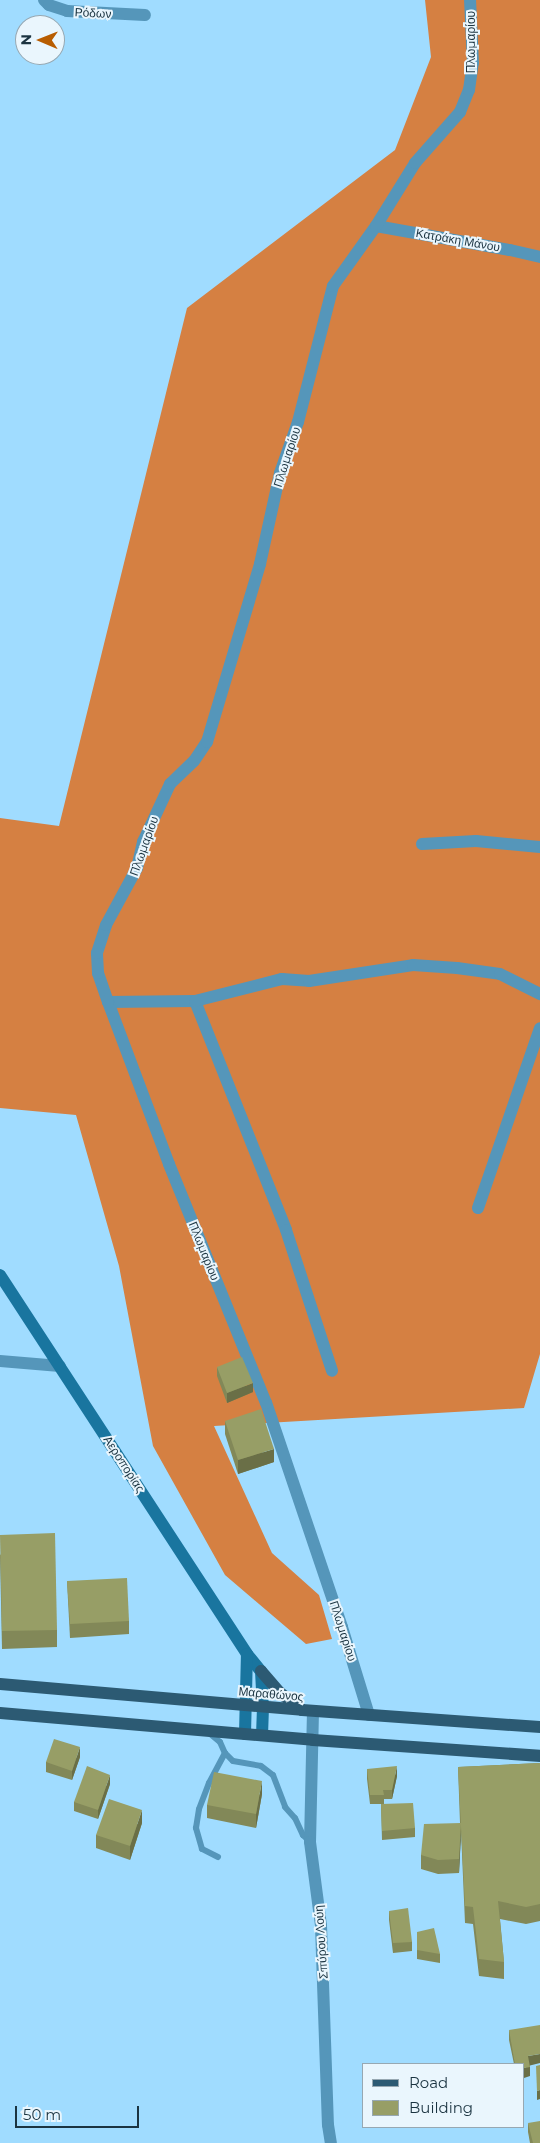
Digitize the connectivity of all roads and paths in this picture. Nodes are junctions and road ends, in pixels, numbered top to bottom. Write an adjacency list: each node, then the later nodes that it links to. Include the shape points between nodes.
1 (44, 0): 3 (street, Ρόδων, via 67,11)
2 (470, 0): 4 (street, Πλωμαρίου, via 473,63 469,90 460,112 415,162)
3 (145, 15)
4 (376, 226): 5 (street, Κατράκη Μάνου); 10 (street, Πλωμαρίου, via 334,286 298,422 280,473 260,564 208,742 170,784 143,842 137,868 106,925 97,953 98,973)
5 (540, 257)
6 (422, 844): 7 (street, via 476,840)
7 (540, 847)
8 (540, 994): 9 (street, via 500,974 413,965 309,981 282,979)
9 (195, 1001): 10 (street); 16 (street, via 286,1230)
10 (108, 1002): 24 (street, Πλωμαρίου, via 169,1164 266,1403)
11 (540, 1028): 12 (street)
12 (478, 1208)
13 (0, 1275): 15 (street, Αεροπορίας)
14 (0, 1361): 15 (street)
15 (60, 1366): 17 (street, Αεροπορίας)
16 (332, 1371)
17 (247, 1654): 18 (street, Αεροπορίας); 20 (street)
18 (261, 1671): 21 (street); 22 (main road, via 279,1692)
19 (0, 1684): 20 (main road, Μαραθώνος)
20 (247, 1706): 21 (main road, Μαραθώνος); 27 (street)
21 (263, 1707): 22 (main road, Μαραθώνος); 28 (street)
22 (307, 1711): 24 (main road, Μαραθώνος); 29 (street, Σπύρου Λούη)
23 (0, 1713): 26 (main road)
24 (369, 1715): 25 (main road, Μαραθώνος)
25 (540, 1727)
26 (208, 1732): 27 (main road); 30 (lane, via 220,1742)
27 (245, 1734): 28 (main road)
28 (262, 1736): 29 (main road)
29 (312, 1740): 31 (main road); 32 (street, Σπύρου Λούη)
30 (225, 1753): 32 (lane, via 233,1761 261,1766 273,1774 285,1807); 33 (lane, via 209,1782 196,1828 202,1849)
31 (540, 1756)
32 (310, 1842): 34 (street, Σπύρου Λούη, via 321,1926)
33 (218, 1857)
34 (331, 2143)

